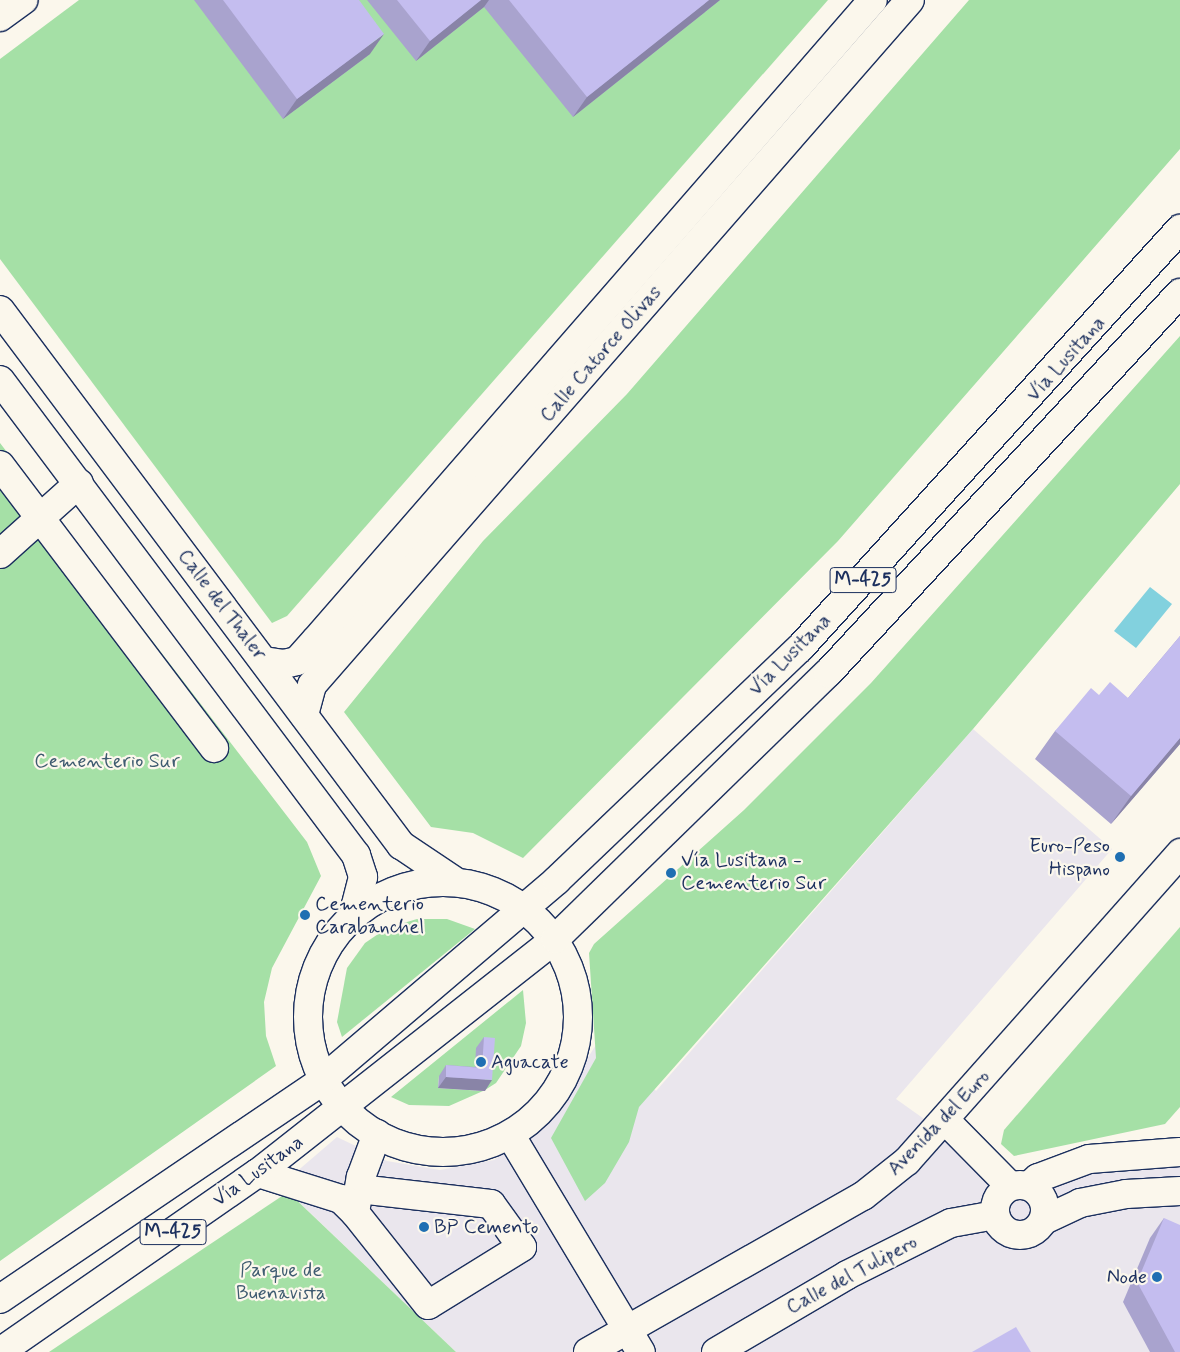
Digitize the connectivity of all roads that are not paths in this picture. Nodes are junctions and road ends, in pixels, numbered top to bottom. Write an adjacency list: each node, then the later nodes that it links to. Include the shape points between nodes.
1 (23, 0): 4 (street)
2 (873, 0): 13 (street, Calle Catorce Olivas, via 316,640 297,660 284,664)
3 (910, 0): 14 (street, Calle Catorce Olivas, via 312,685)
4 (0, 17)
5 (1180, 229): 18 (street, Vía Lusitana / M-425, via 800,648 557,880)
6 (1180, 293): 20 (street, Vía Lusitana / M-425, via 838,663)
7 (0, 310): 13 (street, Calle del Thaler)
8 (0, 380): 10 (street, Calle del Thaler)
9 (0, 465): 11 (street)
10 (79, 483): 11 (street); 19 (street, Calle del Thaler, via 356,855 363,877)
11 (40, 518): 12 (street); 15 (street)
12 (0, 554)
13 (264, 661): 14 (street, Calle del Thaler)
14 (304, 715): 17 (street, Calle del Thaler, via 401,845)
15 (214, 748)
16 (1180, 853): 23 (street, Avenida del Euro)
17 (459, 883): 18 (street, via 492,891); 19 (street, via 430,880 402,886)
18 (522, 906): 20 (street); 21 (street, M-425)
19 (353, 916): 21 (street, via 322,957 309,996 310,1044)
20 (555, 939): 22 (street, M-425); 25 (street, via 578,995 578,1038 565,1079 541,1112)
21 (320, 1082): 22 (street); 33 (street, Vía Lusitana / M-425)
22 (344, 1108): 24 (street); 27 (street, Vía Lusitana / M-425)
23 (946, 1121): 28 (street); 34 (street, Avenida del Euro, via 907,1161 863,1196)
24 (377, 1134): 25 (street, via 418,1151 465,1152); 30 (street)
25 (511, 1136): 34 (street)
26 (1180, 1152): 28 (street, via 1089,1159)
27 (258, 1173): 30 (street, via 340,1199); 35 (street, Vía Lusitana / M-425)
28 (1020, 1186): 31 (street, via 996,1200); 32 (street, via 1043,1200)
29 (1180, 1192): 32 (street, via 1126,1194 1080,1203)
30 (357, 1201): 30 (street, via 428,1305 522,1247 491,1204)
31 (995, 1215): 32 (street, via 1001,1228 1020,1236 1030,1234); 37 (street, Calle del Tulipero, via 951,1223 847,1275)
32 (1044, 1220)
33 (0, 1299)
34 (634, 1342): 36 (street, Avenida del Euro)
35 (0, 1352)
36 (588, 1352)
37 (716, 1352)

